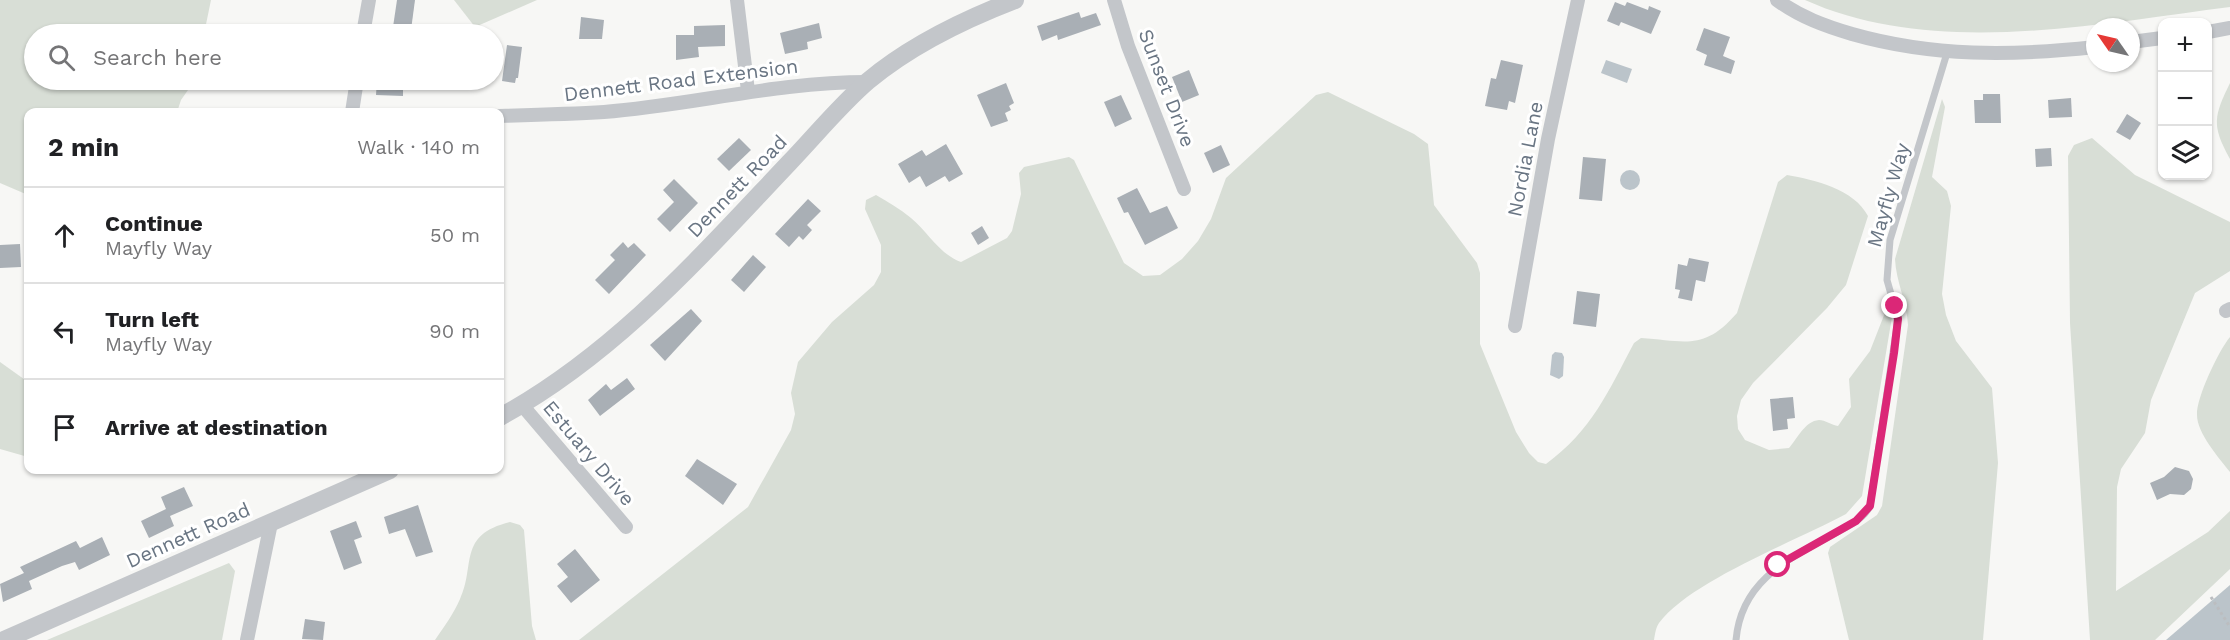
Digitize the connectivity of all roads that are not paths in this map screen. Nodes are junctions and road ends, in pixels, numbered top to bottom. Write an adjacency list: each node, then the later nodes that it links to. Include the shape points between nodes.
1 (369, 0): 7 (street)
2 (737, 0): 16 (street)
3 (1015, 0): 14 (street, Dennett Road, via 944,32)
4 (1114, 0): 19 (street, Sunset Drive)
5 (1578, 0): 20 (street, Nordia Lane, via 1548,139)
6 (1777, 0): 13 (street, via 1806,18 1838,30)
7 (365, 24)
8 (2230, 28): 9 (street)
9 (2212, 31)
10 (2158, 39): 11 (street)
11 (2140, 41)
12 (2086, 48): 13 (street)
13 (1947, 53): 28 (lane, Mayfly Way, via 1886,261 1898,319 1870,506 1856,521 1762,579 1740,616)
14 (867, 82): 16 (street, Dennett Road Extension); 21 (street, Dennett Road, via 630,326 582,365)
15 (355, 90): 17 (street)
16 (748, 91): 18 (street, Dennett Road Extension, via 606,112)
17 (353, 108)
18 (504, 116)
19 (1184, 189)
20 (1515, 326)
21 (522, 405): 22 (street, Dennett Road); 25 (street, Estuary Drive)
22 (504, 415)
23 (381, 474): 24 (street, Dennett Road)
24 (271, 523): 26 (street, Dennett Road); 27 (street)
25 (626, 527)
26 (4, 640)
27 (247, 640)
28 (1736, 640)

